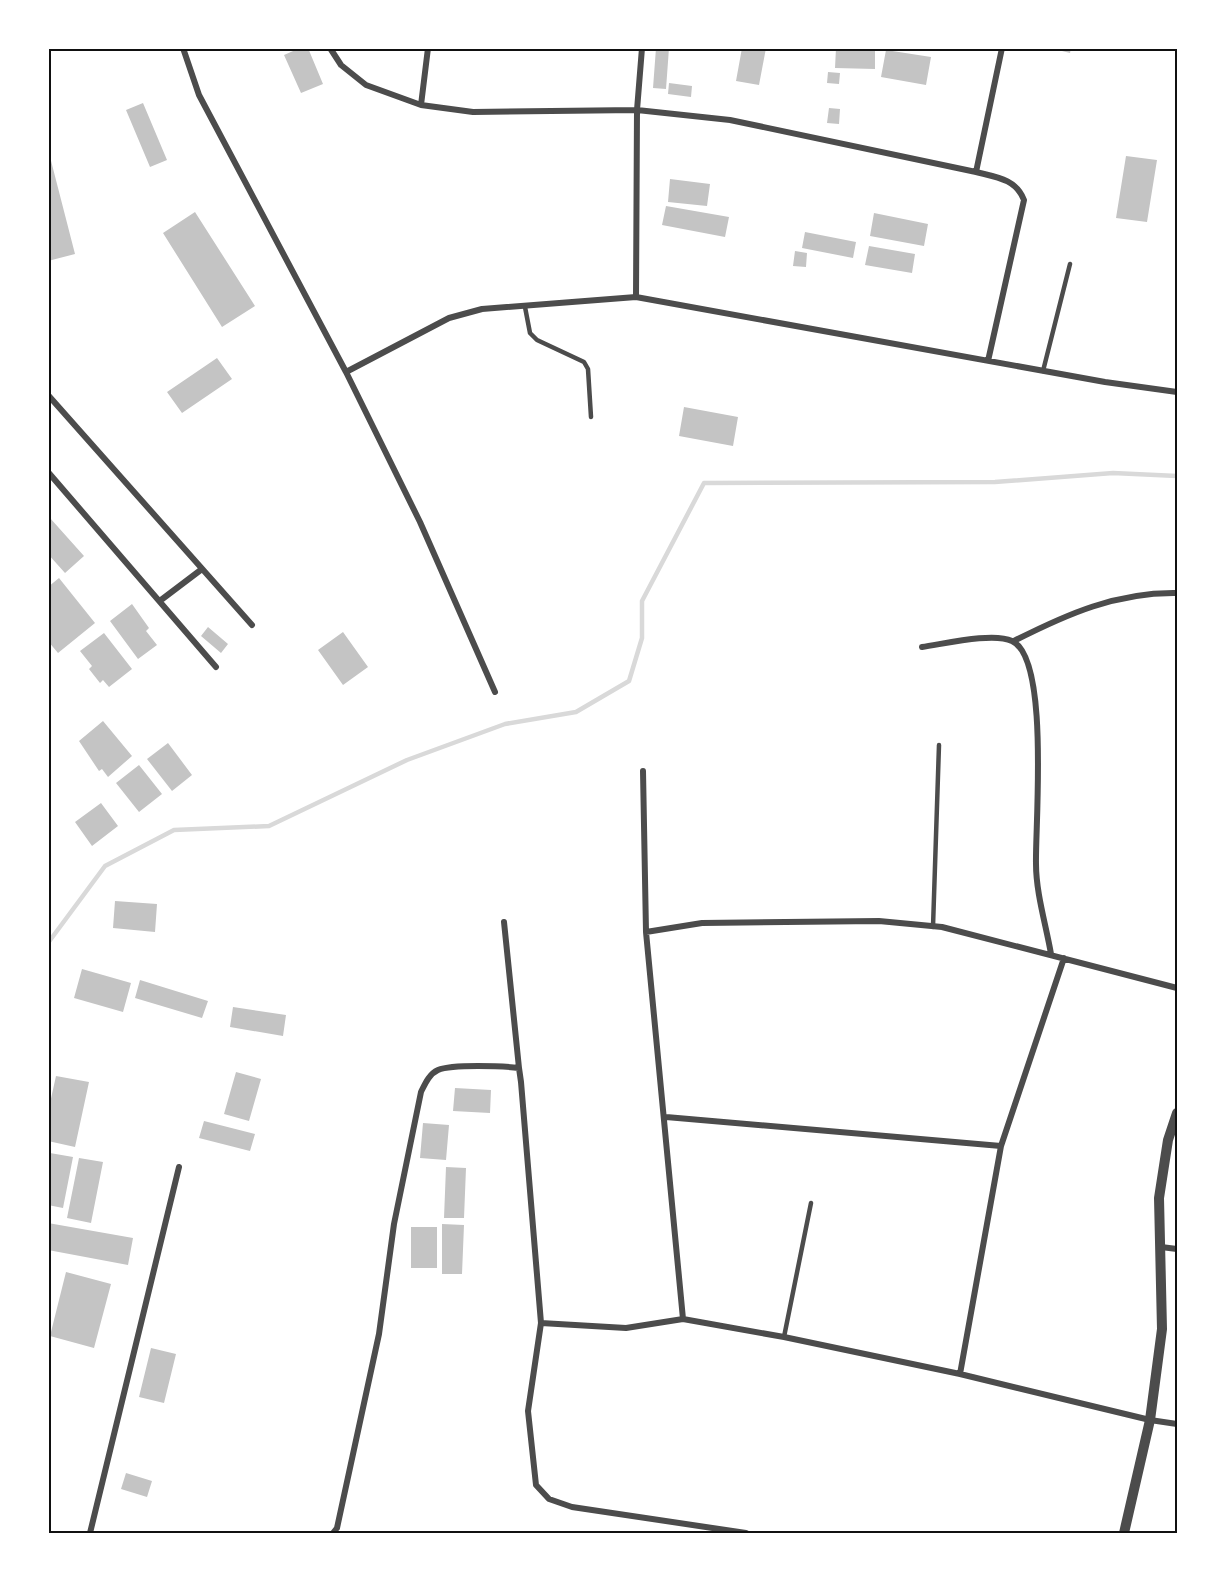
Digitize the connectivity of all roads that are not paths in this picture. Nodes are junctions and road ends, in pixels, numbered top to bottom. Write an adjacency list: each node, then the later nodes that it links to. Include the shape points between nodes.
1 (183, 48): 14 (street, via 204,105)
2 (330, 48): 6 (street, via 341,65 366,85)
3 (428, 48): 6 (street)
4 (642, 48): 7 (street)
5 (1002, 48): 8 (street)
6 (421, 105): 7 (street, via 473,112)
7 (637, 110): 8 (street, via 730,120); 10 (street)
8 (976, 172): 12 (street, via 1011,182 1020,188 1024,200)
9 (1070, 264): 13 (lane)
10 (636, 297): 11 (street); 12 (street)
11 (525, 307): 14 (street, via 482,309 449,318); 17 (lane, via 530,333 537,340 584,362 588,369)
12 (988, 361): 13 (street)
13 (1043, 371): 15 (street)
14 (346, 372): 26 (street, via 420,522)
15 (1177, 392)
16 (48, 395): 19 (street)
17 (591, 417)
18 (48, 472): 21 (street)
19 (202, 569): 21 (street); 22 (street)
20 (1177, 593): 23 (street, via 1151,593 1096,604)
21 (161, 600): 25 (street)
22 (252, 625)
23 (1014, 641): 24 (street, via 999,637); 32 (street, via 1028,658 1039,736 1036,866)
24 (922, 647)
25 (216, 667)
26 (495, 692)
27 (939, 745): 30 (lane)
28 (643, 771): 31 (street)
29 (504, 922): 35 (street)
30 (933, 927): 31 (street, via 879,921 702,923); 32 (street)
31 (646, 932): 37 (street)
32 (1051, 954): 33 (street)
33 (1064, 958): 34 (street); 38 (street)
34 (1177, 988)
35 (519, 1068): 44 (street); 50 (street, via 502,1065 439,1070 421,1092 394,1224 379,1334)
36 (1177, 1113): 41 (street, via 1168,1140 1159,1198)
37 (666, 1117): 38 (street); 43 (street)
38 (1001, 1146): 46 (street)
39 (178, 1167): 49 (street)
40 (811, 1203): 45 (lane)
41 (1161, 1247): 42 (street); 47 (street, via 1162,1329)
42 (1177, 1249)
43 (683, 1318): 44 (street, via 626,1328); 45 (street)
44 (541, 1323): 51 (street, via 528,1411 536,1485 549,1499 572,1507)
45 (784, 1336): 46 (street)
46 (960, 1374): 47 (street)
47 (1150, 1420): 48 (street); 52 (street)
48 (1177, 1424)
49 (90, 1533)
50 (333, 1533)
51 (746, 1533)
52 (1125, 1533)

